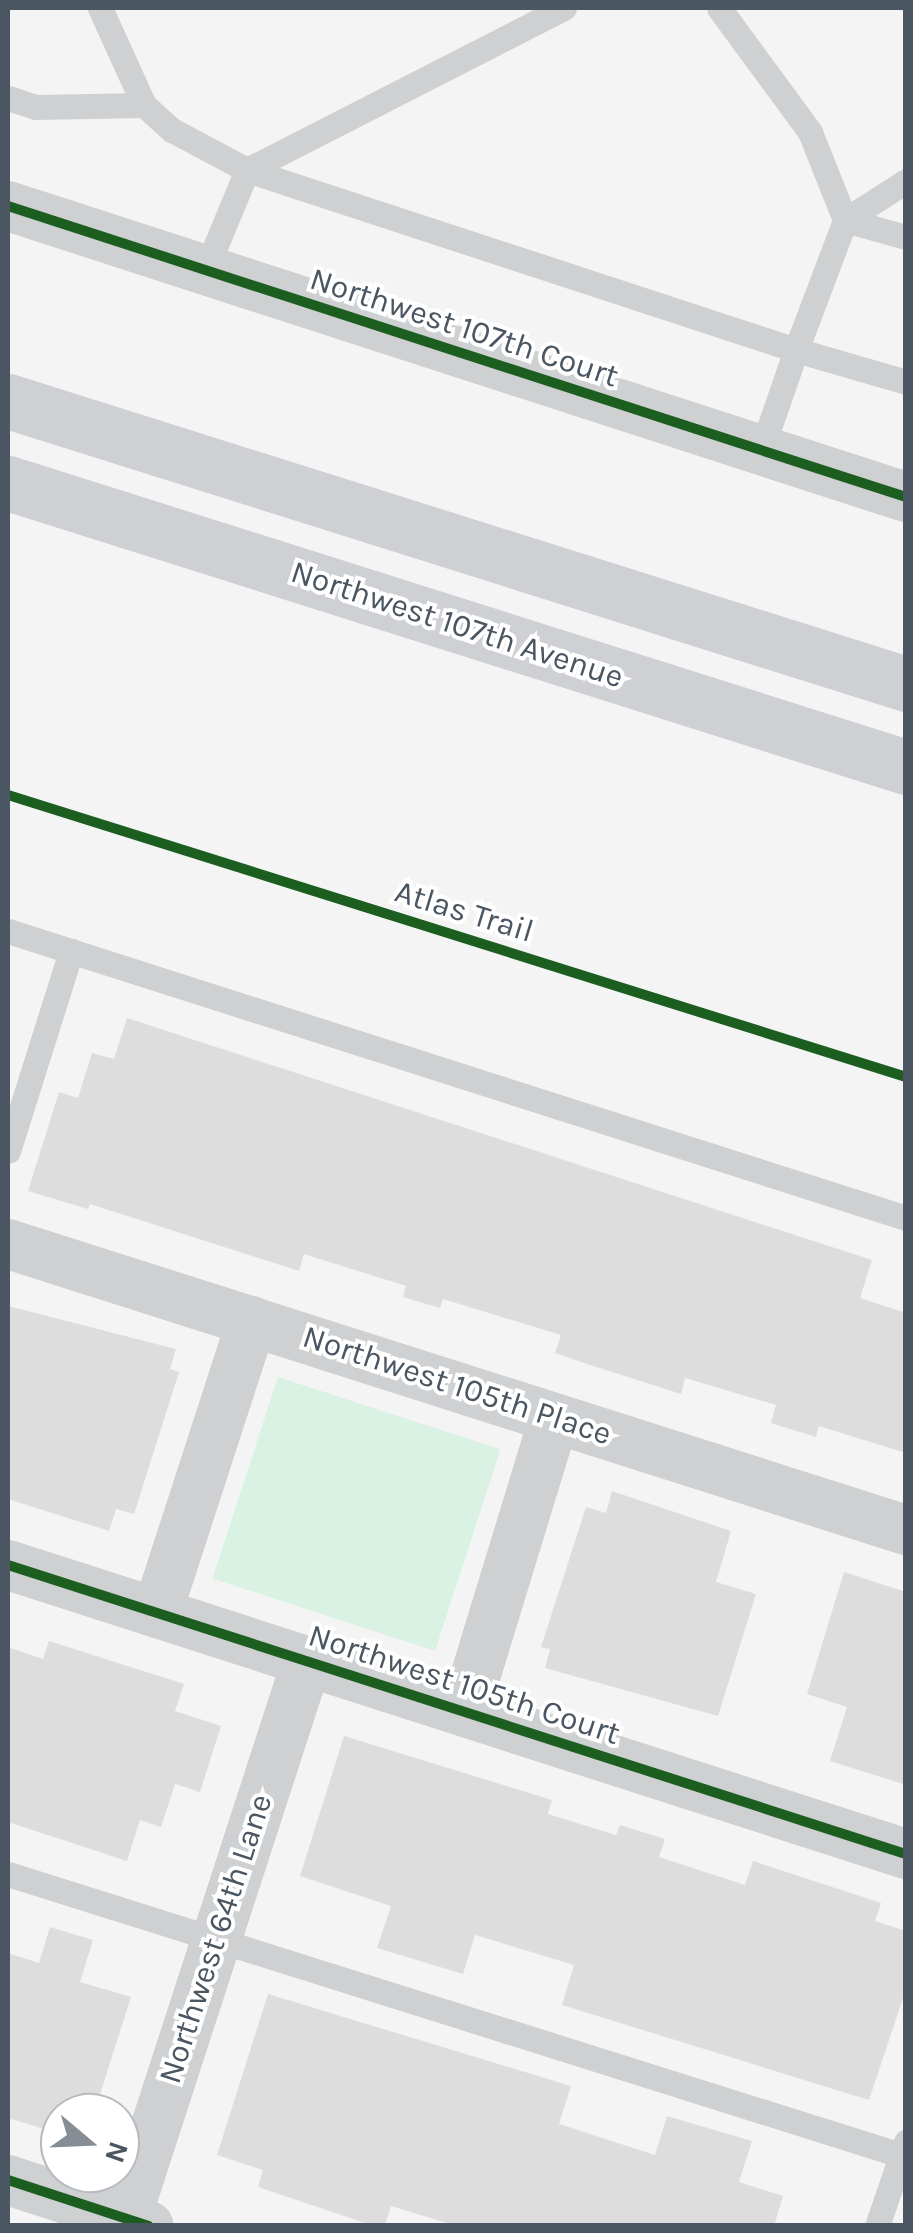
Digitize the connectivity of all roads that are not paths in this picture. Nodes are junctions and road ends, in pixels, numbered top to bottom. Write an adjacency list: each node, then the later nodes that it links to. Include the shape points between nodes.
1 (100, 8): 5 (lane)
2 (564, 8): 6 (lane)
3 (719, 8): 9 (lane, via 810,132)
4 (8, 98): 5 (lane, via 54,108)
5 (144, 106): 6 (lane, via 172,130)
6 (247, 170): 11 (lane); 12 (lane)
7 (906, 181): 9 (lane)
8 (8, 206): 11 (street, Northwest 107th Court)
9 (846, 220): 10 (lane); 12 (lane)
10 (906, 237)
11 (206, 269): 15 (street, Northwest 107th Court)
12 (796, 350): 13 (lane); 15 (lane)
13 (906, 382)
14 (8, 401): 18 (main road)
15 (761, 452): 17 (street, Northwest 107th Court)
16 (8, 483): 19 (main road, Northwest 107th Avenue)
17 (906, 497)
18 (906, 684)
19 (906, 766)
20 (8, 930): 21 (lane)
21 (70, 951): 22 (lane); 23 (lane)
22 (8, 1151)
23 (906, 1218)
24 (8, 1244): 25 (street, Northwest 105th Place)
25 (252, 1321): 26 (street, Northwest 105th Place); 29 (street)
26 (554, 1418): 27 (street, Northwest 105th Place); 31 (street)
27 (906, 1530)
28 (8, 1564): 29 (street, Northwest 105th Court)
29 (157, 1613): 30 (street, Northwest 105th Court)
30 (307, 1661): 31 (street, Northwest 105th Court); 34 (street, Northwest 64th Lane)
31 (466, 1710): 32 (street, Northwest 105th Court)
32 (906, 1854)
33 (8, 1874): 34 (lane)
34 (215, 1939): 35 (lane); 37 (street, Northwest 64th Lane)
35 (903, 2148): 38 (lane)
36 (8, 2180): 37 (street)
37 (137, 2222)
38 (877, 2226)

